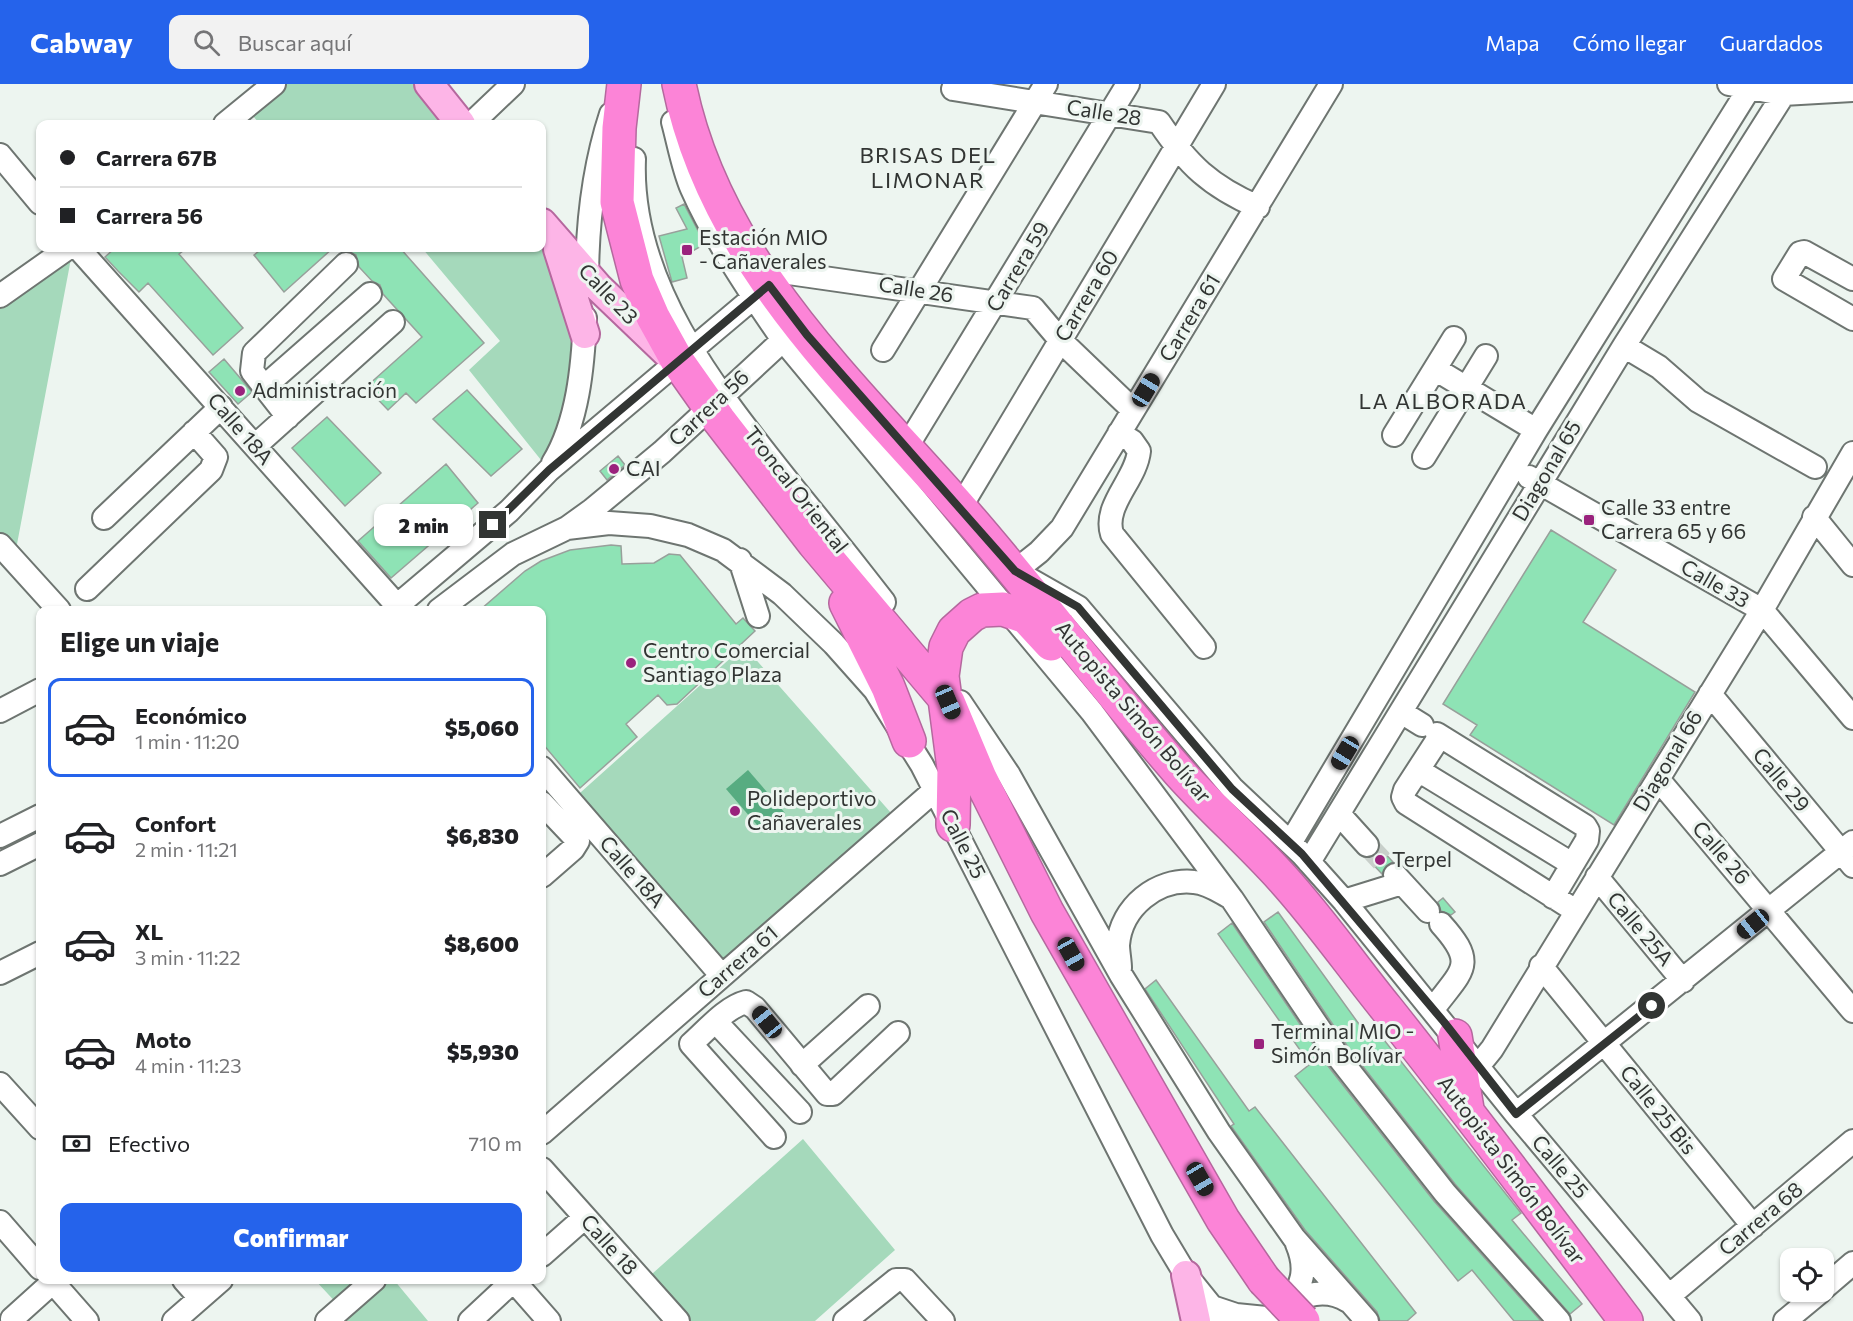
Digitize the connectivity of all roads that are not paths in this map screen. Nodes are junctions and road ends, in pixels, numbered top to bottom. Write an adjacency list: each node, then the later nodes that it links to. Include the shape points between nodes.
1 (274, 84): 17 (street)
2 (429, 84): 18 (main road)
3 (513, 84): 19 (street)
4 (622, 84): 28 (street, via 595,174 586,242); 43 (highway, via 616,202 637,280 653,317)
5 (638, 84): 43 (street, via 635,203 646,250)
6 (666, 84): 30 (street, via 692,188)
7 (679, 84): 30 (highway, Autopista Simón Bolívar, via 703,168)
8 (1128, 84): 16 (street, Carrera 59)
9 (1214, 84): 20 (street, Carrera 60)
10 (1331, 84): 23 (street, Carrera 61)
11 (954, 86): 15 (street, Calle 28)
12 (1744, 86): 13 (street); 52 (street, Diagonal 65)
13 (1787, 89): 14 (street); 41 (street, Diagonal 65)
14 (1853, 90)
15 (1040, 93): 16 (street, Calle 28); 31 (street)
16 (1109, 114): 20 (street, Calle 28, via 1159,122); 34 (street, Carrera 59)
17 (230, 120)
18 (458, 120)
19 (475, 120)
20 (1176, 147): 23 (street, Calle 28, via 1196,171); 40 (street, Carrera 60)
21 (0, 155): 22 (street)
22 (36, 198)
23 (1258, 207): 50 (street, Carrera 61)
24 (547, 230): 28 (main road, Calle 23); 38 (main road, via 572,288)
25 (62, 252): 33 (street)
26 (82, 252): 49 (street, Calle 18A)
27 (346, 264): 46 (street, via 254,353 252,371)
28 (587, 272): 38 (street); 43 (main road, Calle 23, via 614,302)
29 (1853, 279): 35 (street, via 1804,252 1784,279)
30 (762, 287): 31 (street, Calle 26, via 782,272); 37 (highway, Autopista Simón Bolívar); 43 (street)
31 (919, 291): 34 (street, Calle 26); 42 (street)
32 (370, 294): 46 (street)
33 (0, 296)
34 (997, 302): 40 (street, Calle 26, via 1033,308); 57 (street, Carrera 59)
35 (1853, 319)
36 (393, 322): 51 (street)
37 (791, 333): 48 (street, Carrera 56); 57 (highway, Autopista Simón Bolívar); 81 (street)
38 (585, 334): 62 (street, via 567,433)
39 (1454, 338): 45 (street)
40 (1060, 341): 50 (street, Calle 26); 64 (street, Carrera 60)
41 (1624, 346): 60 (street, via 1659,367 1698,401); 63 (street, Diagonal 65)
42 (883, 350)
43 (686, 356): 48 (highway); 62 (street)
44 (1486, 356): 47 (street)
45 (1435, 369): 47 (street); 55 (street)
46 (264, 387): 51 (street)
47 (1466, 388): 52 (street); 59 (street)
48 (717, 401): 69 (street, Carrera 56); 70 (highway); 84 (street, Troncal Oriental, via 757,442)
49 (221, 407): 53 (street); 56 (street, Calle 18A)
50 (1133, 410): 54 (street, Carrera 61)
51 (288, 417): 56 (street)
52 (1536, 430): 61 (street, Diagonal 65)
53 (194, 432): 66 (street); 75 (street, via 216,457 211,470)
54 (1119, 434): 74 (street, Carrera 61, via 1062,528); 83 (street, via 1132,441 1139,451 1134,472 1111,513 1112,534)
55 (1394, 435)
56 (255, 446): 78 (street, Calle 18A)
57 (906, 448): 64 (highway, Autopista Simón Bolívar)
58 (1853, 453): 68 (street, Diagonal 66)
59 (1424, 456)
60 (1815, 467)
61 (1514, 469): 63 (street, Calle 33); 65 (street, Diagonal 65)
62 (549, 470): 79 (street, via 509,512)
63 (1539, 484): 67 (street, Diagonal 65); 82 (street, Calle 33)
64 (960, 508): 74 (highway, Autopista Simón Bolívar)
65 (1491, 508): 67 (street, via 1515,506); 102 (street, Diagonal 65)
66 (104, 518)
67 (1519, 518): 88 (street, Diagonal 65)
68 (1814, 518): 73 (street); 82 (street, Diagonal 66)
69 (567, 528): 72 (street, Calle 25, via 609,523 659,527 706,542); 80 (street, Carrera 56, via 513,554)
70 (814, 543): 84 (highway); 91 (highway, via 863,634)
71 (0, 545): 77 (street)
72 (740, 560): 76 (street, Calle 25); 76 (street, via 753,620)
73 (1853, 565)
74 (1015, 571): 93 (highway, Autopista Simón Bolívar); 102 (street, Calle 25, via 1078,607 1232,789)
75 (87, 589)
76 (782, 594): 91 (street, Calle 25, via 875,690)
77 (55, 606)
78 (394, 606)
79 (400, 606)
80 (444, 606)
81 (1010, 610): 84 (highway, via 982,610 954,631 946,647); 93 (highway, via 1034,624 1102,705); 112 (street)
82 (1762, 610): 86 (street, Diagonal 66); 89 (street, Calle 33)
83 (1204, 647)
84 (945, 689): 100 (highway, via 954,768); 119 (street, Troncal Oriental, via 1009,775); 164 (highway, bridge, via 980,778 1047,912 1223,1220)
85 (36, 692): 87 (street)
86 (1710, 694): 94 (street, Diagonal 66); 105 (street, Calle 29)
87 (0, 711)
88 (1399, 716): 90 (street); 98 (street, Diagonal 65)
89 (1853, 718)
90 (1430, 736): 92 (street); 108 (street, via 1585,826 1587,840)
91 (909, 741): 96 (street, Calle 25)
92 (1418, 770): 108 (street); 111 (street, via 1404,793 1406,803)
93 (1179, 772): 134 (highway, Autopista Simón Bolívar, via 1284,880)
94 (1658, 779): 110 (street, Diagonal 66); 114 (street, Calle 26)
95 (546, 785): 97 (street, Calle 18A)
96 (935, 790): 100 (street, Calle 25); 120 (street, Carrera 61)
97 (552, 811): 109 (street, via 578,841); 120 (street, Calle 18A)
98 (1339, 814): 103 (street); 106 (street, Diagonal 65)
99 (36, 818): 101 (street)
100 (953, 825): 149 (street, Calle 25)
101 (0, 836)
102 (1291, 842): 106 (street, Calle 25)
103 (1367, 845)
104 (36, 846): 107 (street)
105 (1849, 853): 114 (street)
106 (1310, 862): 113 (street, Calle 25)
107 (0, 864)
108 (1572, 864): 111 (street)
109 (546, 873)
110 (1597, 877): 115 (street, Diagonal 66); 121 (street, Calle 25A)
111 (1553, 897): 115 (street)
112 (1232, 898): 119 (street, via 1210,885 1194,882 1177,882 1147,894 1123,924 1118,944); 174 (street, via 1339,1058 1445,1193)
113 (1344, 901): 123 (street, Calle 25); 123 (street, via 1398,879 1459,945 1463,963 1460,972)
114 (1770, 910): 121 (street); 124 (street, Calle 26)
115 (1576, 911): 117 (street, Diagonal 66)
116 (36, 955): 118 (street)
117 (1540, 966): 129 (street, Calle 25 Bis); 132 (street, Diagonal 66)
118 (0, 973)
119 (1121, 975): 145 (street, Troncal Oriental, via 1219,1132)
120 (722, 976): 125 (street, Carrera 61)
121 (1683, 981): 129 (street)
122 (868, 1006): 131 (street)
123 (1433, 1009): 128 (street, Calle 25)
124 (1853, 1011)
125 (670, 1021): 130 (street); 138 (street, Carrera 61)
126 (716, 1022): 130 (street); 131 (street, via 746,1002); 135 (street)
127 (898, 1033): 131 (street, via 833,1094 822,1090)
128 (1455, 1036): 132 (street, Calle 25); 134 (highway)
129 (1604, 1043): 136 (street); 144 (street, Calle 25 Bis)
130 (691, 1044): 139 (street)
131 (802, 1065)
132 (1479, 1065): 136 (street, Calle 25)
133 (0, 1083): 137 (street)
134 (1467, 1110): 175 (highway, Autopista Simón Bolívar)
135 (800, 1112)
136 (1516, 1114): 158 (street, Calle 25)
137 (36, 1124)
138 (546, 1130)
139 (774, 1137)
140 (1853, 1141): 144 (street, Carrera 68)
141 (546, 1174): 142 (street, Calle 18)
142 (584, 1218): 146 (street); 170 (street, Calle 18)
143 (0, 1222): 147 (street)
144 (1753, 1226): 158 (street, Carrera 68)
145 (1294, 1238): 161 (street); 164 (street, via 1304,1271)
146 (546, 1251)
147 (36, 1263)
148 (1853, 1263): 150 (street)
149 (1186, 1275): 163 (main road)
150 (1834, 1279)
151 (41, 1284): 162 (street)
152 (54, 1284): 165 (street)
153 (188, 1284): 159 (street)
154 (216, 1284): 159 (street)
155 (369, 1284): 167 (street)
156 (510, 1284): 168 (street)
157 (517, 1284): 169 (street)
158 (1669, 1296): 176 (street, Calle 25)
159 (200, 1298): 166 (street)
160 (1808, 1302): 177 (street)
161 (1350, 1303): 164 (street, via 1339,1296 1314,1293); 173 (street)
162 (8, 1315)
163 (1210, 1316): 164 (street)
164 (1285, 1317)
165 (87, 1321)
166 (174, 1321)
167 (327, 1321)
168 (470, 1321)
169 (549, 1321)
170 (678, 1321)
171 (845, 1321): 172 (street, via 896,1280 905,1280)
172 (943, 1321)
173 (1367, 1321)
174 (1559, 1321)
175 (1626, 1321)
176 (1690, 1321)
177 (1785, 1321)

